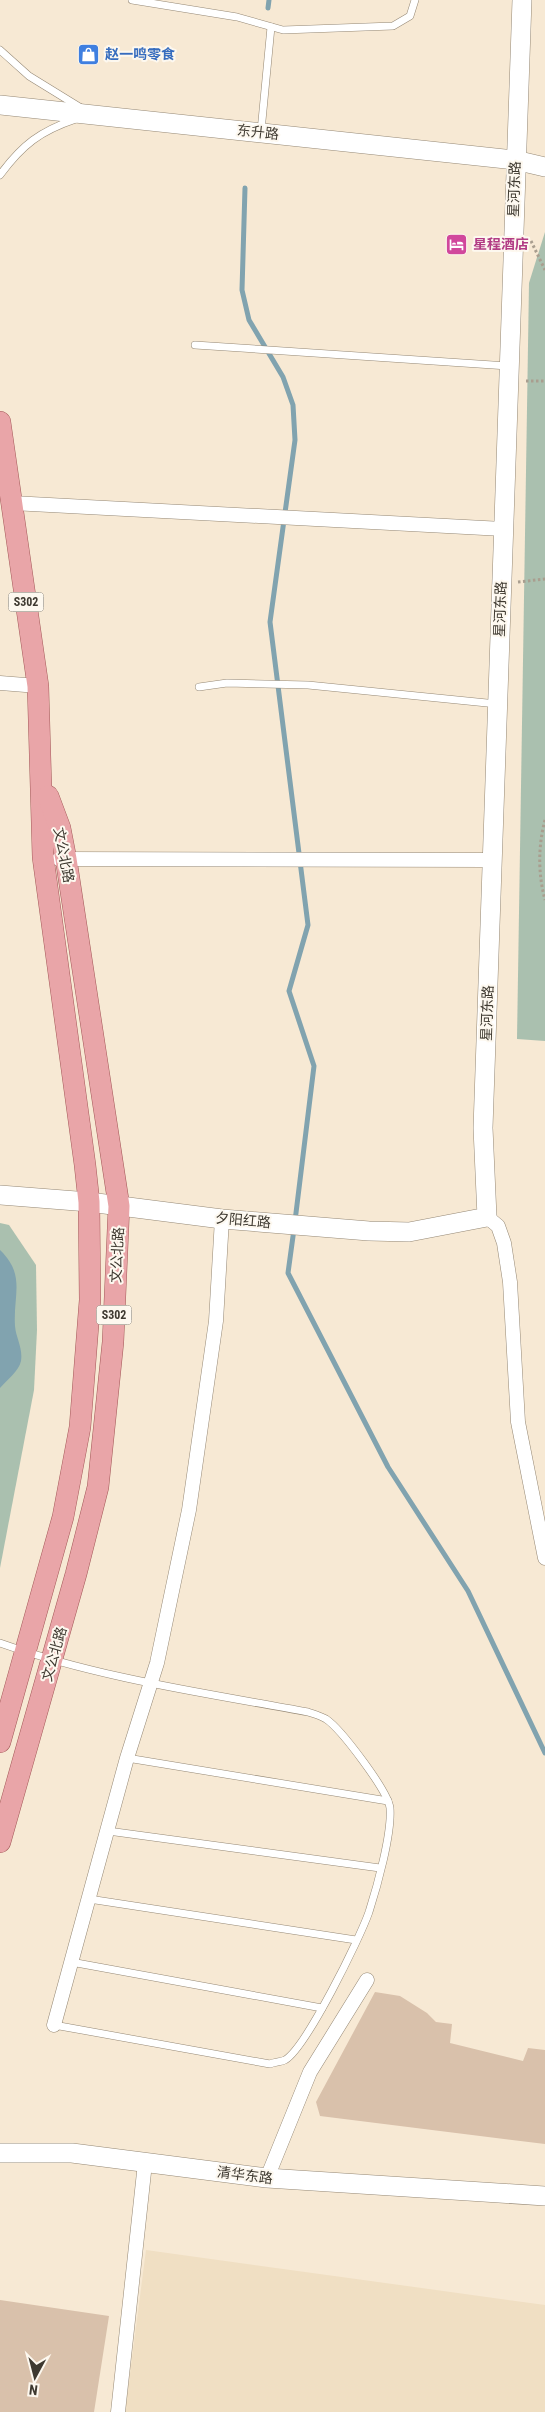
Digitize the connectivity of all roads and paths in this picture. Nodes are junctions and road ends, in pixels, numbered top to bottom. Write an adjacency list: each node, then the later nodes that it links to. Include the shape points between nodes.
1 (132, 0): 4 (lane)
2 (415, 0): 4 (lane, via 410,16 393,26 283,30)
3 (522, 0): 9 (street, 星河东路)
4 (271, 27): 8 (lane)
5 (0, 50): 7 (lane, via 29,76)
6 (0, 105): 7 (street, 东升路 / 东升路)
7 (92, 114): 8 (street, 东升路 / 东升路); 11 (lane, via 37,136 16,154)
8 (260, 132): 9 (street, 东升路 / 东升路)
9 (515, 160): 10 (street, 东升路); 13 (street, 星河东路)
10 (545, 167)
11 (0, 176)
12 (195, 345): 13 (lane)
13 (508, 366): 16 (street, 星河东路)
14 (0, 422): 15 (main road, 文公北路 / S302)
15 (12, 503): 16 (street); 20 (main road, 文公北路 / S302)
16 (503, 529): 18 (street, 星河东路)
17 (545, 579): 18 (path)
18 (501, 584): 22 (street, 星河东路)
19 (0, 684): 20 (street)
20 (38, 686): 23 (main road, 文公北路 / S302)
21 (199, 687): 22 (lane, via 227,683 290,684)
22 (497, 704): 27 (street, 星河东路)
23 (42, 782): 25 (main road, 文公北路 / S302); 26 (main road, 文公北路 / S302, via 60,828)
24 (545, 820): 28 (path, via 540,837 540,883)
25 (43, 857): 26 (street); 30 (main road, 文公北路 / S302)
26 (66, 859): 27 (street); 31 (main road, 文公北路 / S302)
27 (492, 860): 32 (street, 星河东路, via 483,1128)
28 (545, 900)
29 (0, 1195): 30 (street, 夕阳红路)
30 (88, 1202): 31 (street, 夕阳红路); 36 (main road, 文公北路 / S302, via 90,1300 80,1427 63,1518)
31 (119, 1206): 33 (street, 夕阳红路); 37 (main road, 文公北路 / S302, via 113,1342 98,1487)
32 (487, 1218): 33 (street, 夕阳红路, via 408,1232); 34 (street, via 498,1226 504,1243 510,1282 518,1422)
33 (222, 1219): 38 (street, via 216,1321 189,1510)
34 (545, 1558)
35 (0, 1643): 36 (lane)
36 (26, 1652): 37 (lane); 39 (main road, 文公北路 / S302)
37 (52, 1660): 38 (lane); 43 (main road, 文公北路 / S302)
38 (151, 1683): 40 (street); 41 (lane, via 308,1712 326,1719 355,1751 384,1790)
39 (0, 1742)
40 (127, 1758): 41 (lane); 42 (street)
41 (388, 1801): 44 (lane, via 387,1840)
42 (108, 1830): 44 (lane); 45 (street)
43 (0, 1842)
44 (380, 1868): 46 (lane, via 369,1913)
45 (89, 1899): 46 (lane); 47 (street)
46 (356, 1940): 49 (lane)
47 (71, 1962): 49 (lane); 50 (street)
48 (367, 1980): 53 (street, via 310,2072)
49 (322, 2008): 50 (lane, via 301,2042 285,2060 270,2064)
50 (54, 2026)
51 (0, 2153): 52 (street, 清华东路, via 72,2153)
52 (145, 2163): 53 (street, 清华东路); 55 (street)
53 (267, 2178): 54 (street, 清华东路)
54 (545, 2196)
55 (118, 2412)

